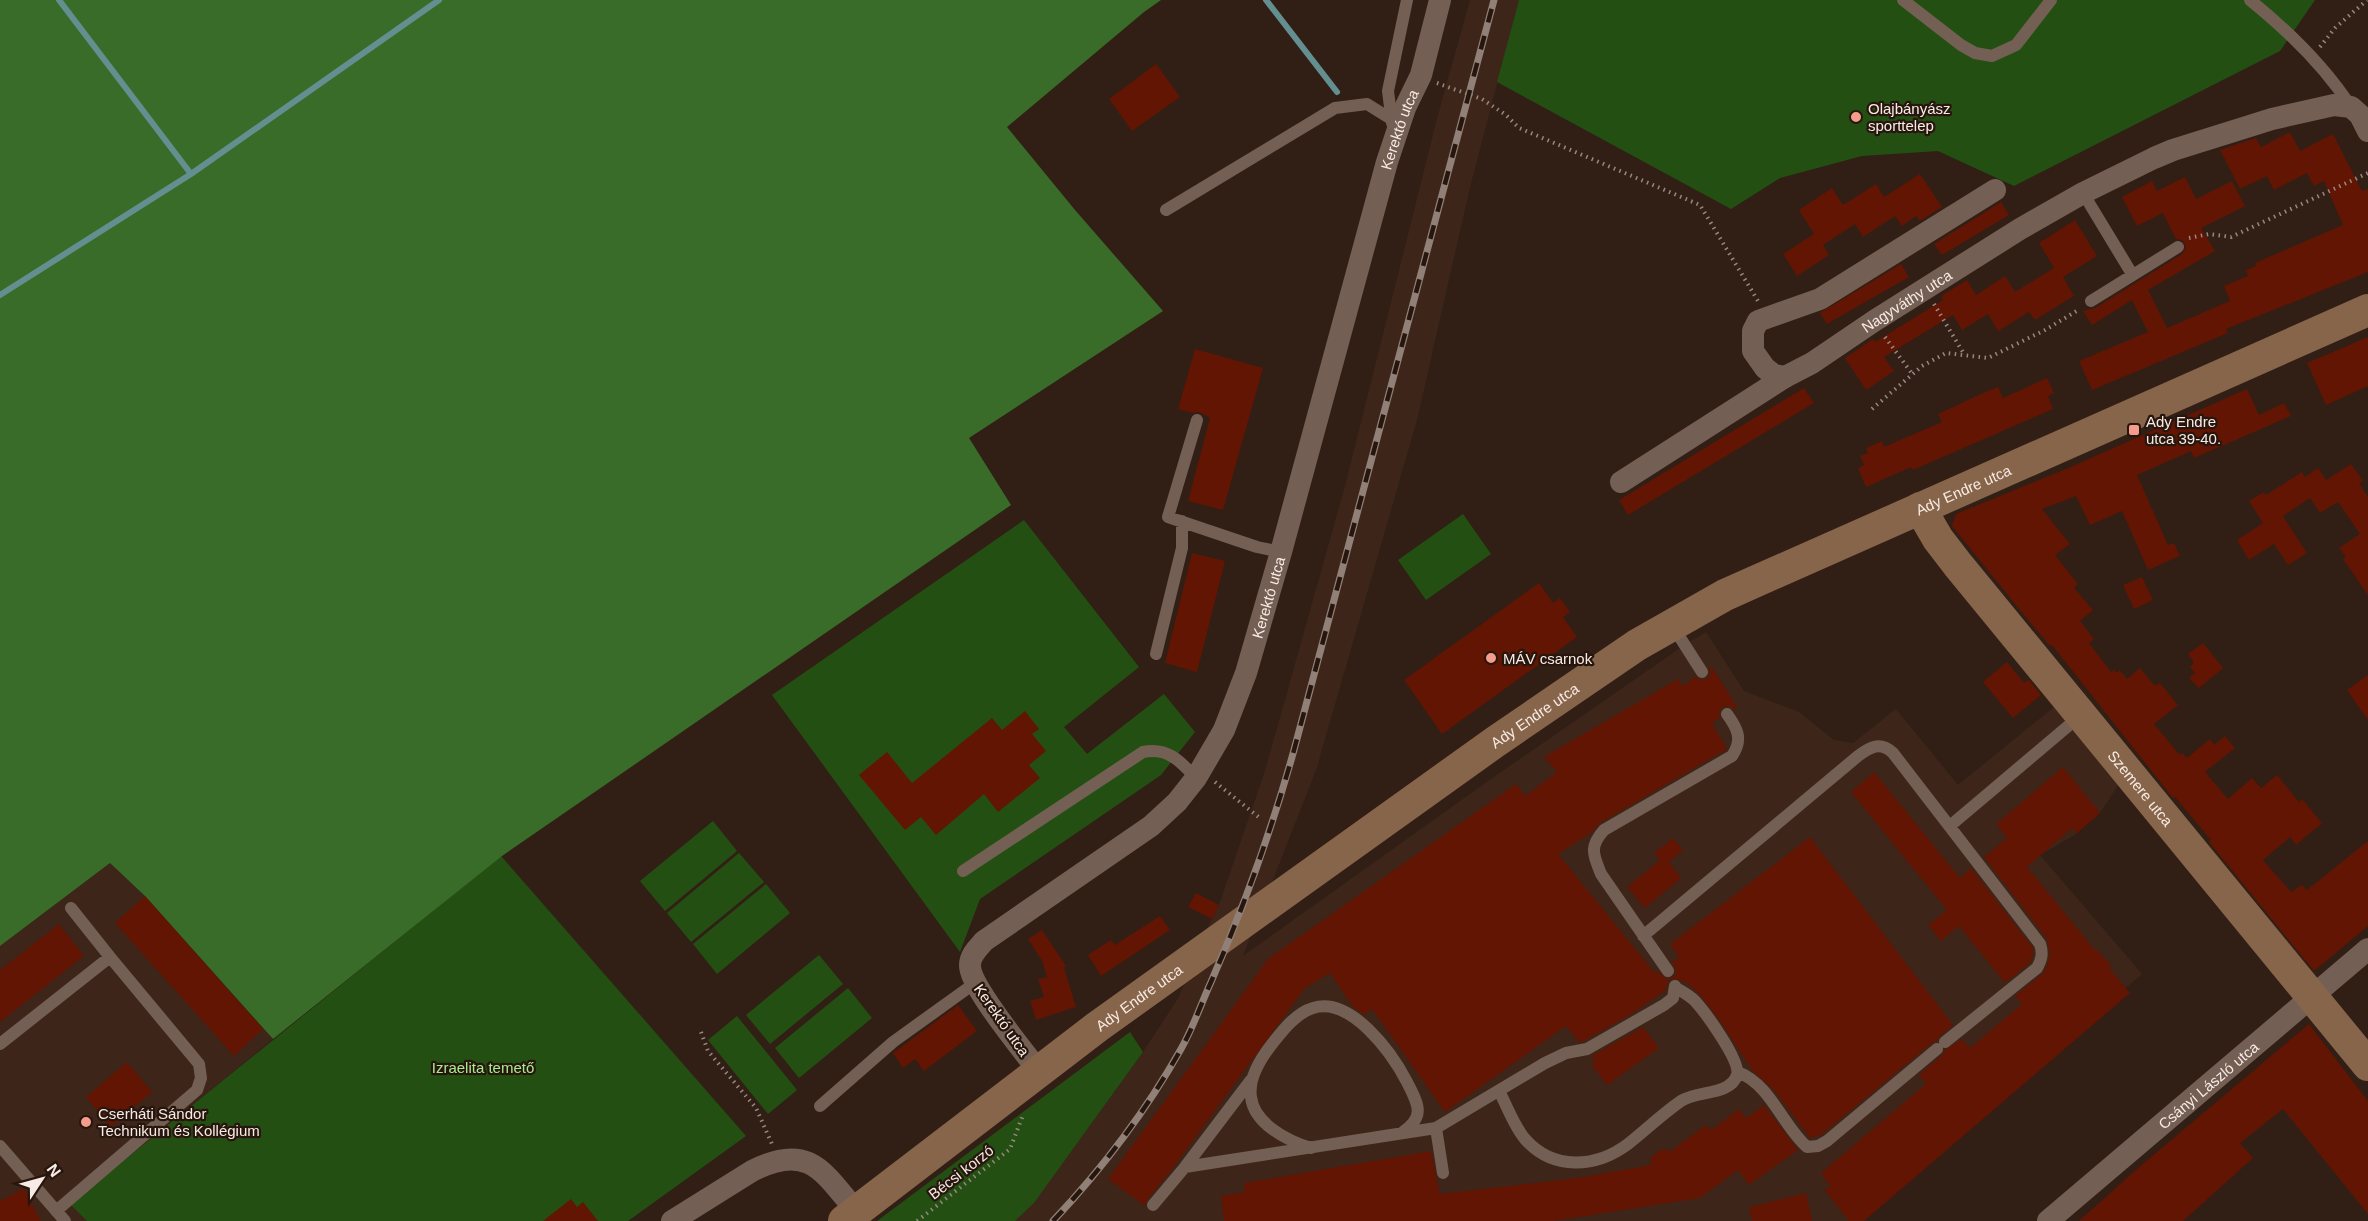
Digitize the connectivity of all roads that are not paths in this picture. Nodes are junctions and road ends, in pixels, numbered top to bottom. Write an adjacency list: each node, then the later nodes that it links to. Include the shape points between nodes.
1 (1407, 0): 7 (lane, via 1388,91)
2 (1440, 0): 7 (street, Kerektó utca, via 1421,75)
3 (1903, 0): 4 (lane, via 1961,45 1992,56 2016,45)
4 (2051, 0)
5 (2250, 0): 6 (lane, via 2293,38)
6 (2351, 107): 8 (street); 10 (street, Nagyváthy utca, via 2334,105 2300,112 2173,150)
7 (1392, 129): 11 (lane, via 1367,104 1335,108); 21 (street, Kerektó utca)
8 (2368, 131)
9 (1995, 190): 16 (street, via 1820,299 1758,321 1751,341 1753,351 1765,368)
10 (2083, 193): 13 (lane); 16 (street, Nagyváthy utca)
11 (1166, 210)
12 (2178, 247): 13 (lane)
13 (2132, 274): 14 (lane)
14 (2091, 301)
15 (2368, 310): 19 (street, Ady Endre utca)
16 (1785, 377): 18 (street, Nagyváthy utca)
17 (1197, 420): 20 (lane, via 1168,517)
18 (1621, 482)
19 (1920, 508): 22 (street, Ady Endre utca, via 1725,595); 26 (street, Szemere utca, via 1958,565)
20 (1182, 521): 21 (lane); 23 (lane, via 1182,548)
21 (1281, 552): 27 (street, Kerektó utca, via 1234,709)
22 (1672, 624): 24 (lane); 39 (street, Ady Endre utca, via 1495,742)
23 (1156, 654)
24 (1702, 672)
25 (1727, 714): 31 (lane, via 1738,731 1738,747 1732,756 1596,838 1594,859 1601,874)
26 (2081, 715): 28 (lane); 36 (street, Szemere utca)
27 (1199, 774): 29 (lane, via 1171,754 1143,752); 35 (street, Kerektó utca, via 1177,802 1151,825 984,941 970,965)
28 (1951, 825): 31 (lane, via 1893,753 1883,746 1874,746); 40 (lane, via 2040,944 2042,960 2037,968 1818,1146 1807,1147 1797,1138 1758,1083)
29 (963, 871)
30 (71, 908): 33 (lane)
31 (1643, 936): 34 (lane)
32 (2368, 949): 36 (street, Csányi László utca)
33 (110, 957): 37 (lane); 51 (lane, via 199,1064 201,1078 197,1090)
34 (1668, 971)
35 (975, 983): 39 (street, Kerektó utca); 43 (lane, via 893,1042)
36 (2313, 996): 38 (street, Szemere utca); 55 (street, Csányi László utca)
37 (0, 1044)
38 (2368, 1065)
39 (1039, 1072): 52 (street, Ady Endre utca)
40 (1738, 1072): 42 (lane, via 1733,1082 1683,1100 1626,1146 1590,1162 1565,1163 1544,1155 1525,1138); 42 (lane, via 1736,1062 1702,1009 1676,987 1664,1005 1587,1049 1566,1053)
41 (1252, 1079): 45 (lane, via 1263,1055 1300,1014 1314,1007 1335,1007 1373,1033 1405,1077 1418,1103 1414,1125); 47 (lane, via 1251,1099 1260,1118 1279,1134); 48 (lane)
42 (1499, 1091): 44 (lane)
43 (820, 1106)
44 (1436, 1128): 45 (lane); 49 (lane)
45 (1399, 1135): 47 (lane)
46 (0, 1146): 51 (lane)
47 (1313, 1148): 48 (lane)
48 (1185, 1167): 50 (lane)
49 (1443, 1173)
50 (1153, 1205)
51 (56, 1211): 53 (lane)
52 (850, 1216): 54 (street, via 819,1169 802,1160 782,1159 752,1171)
53 (65, 1221)
54 (672, 1221)
55 (2048, 1221)

